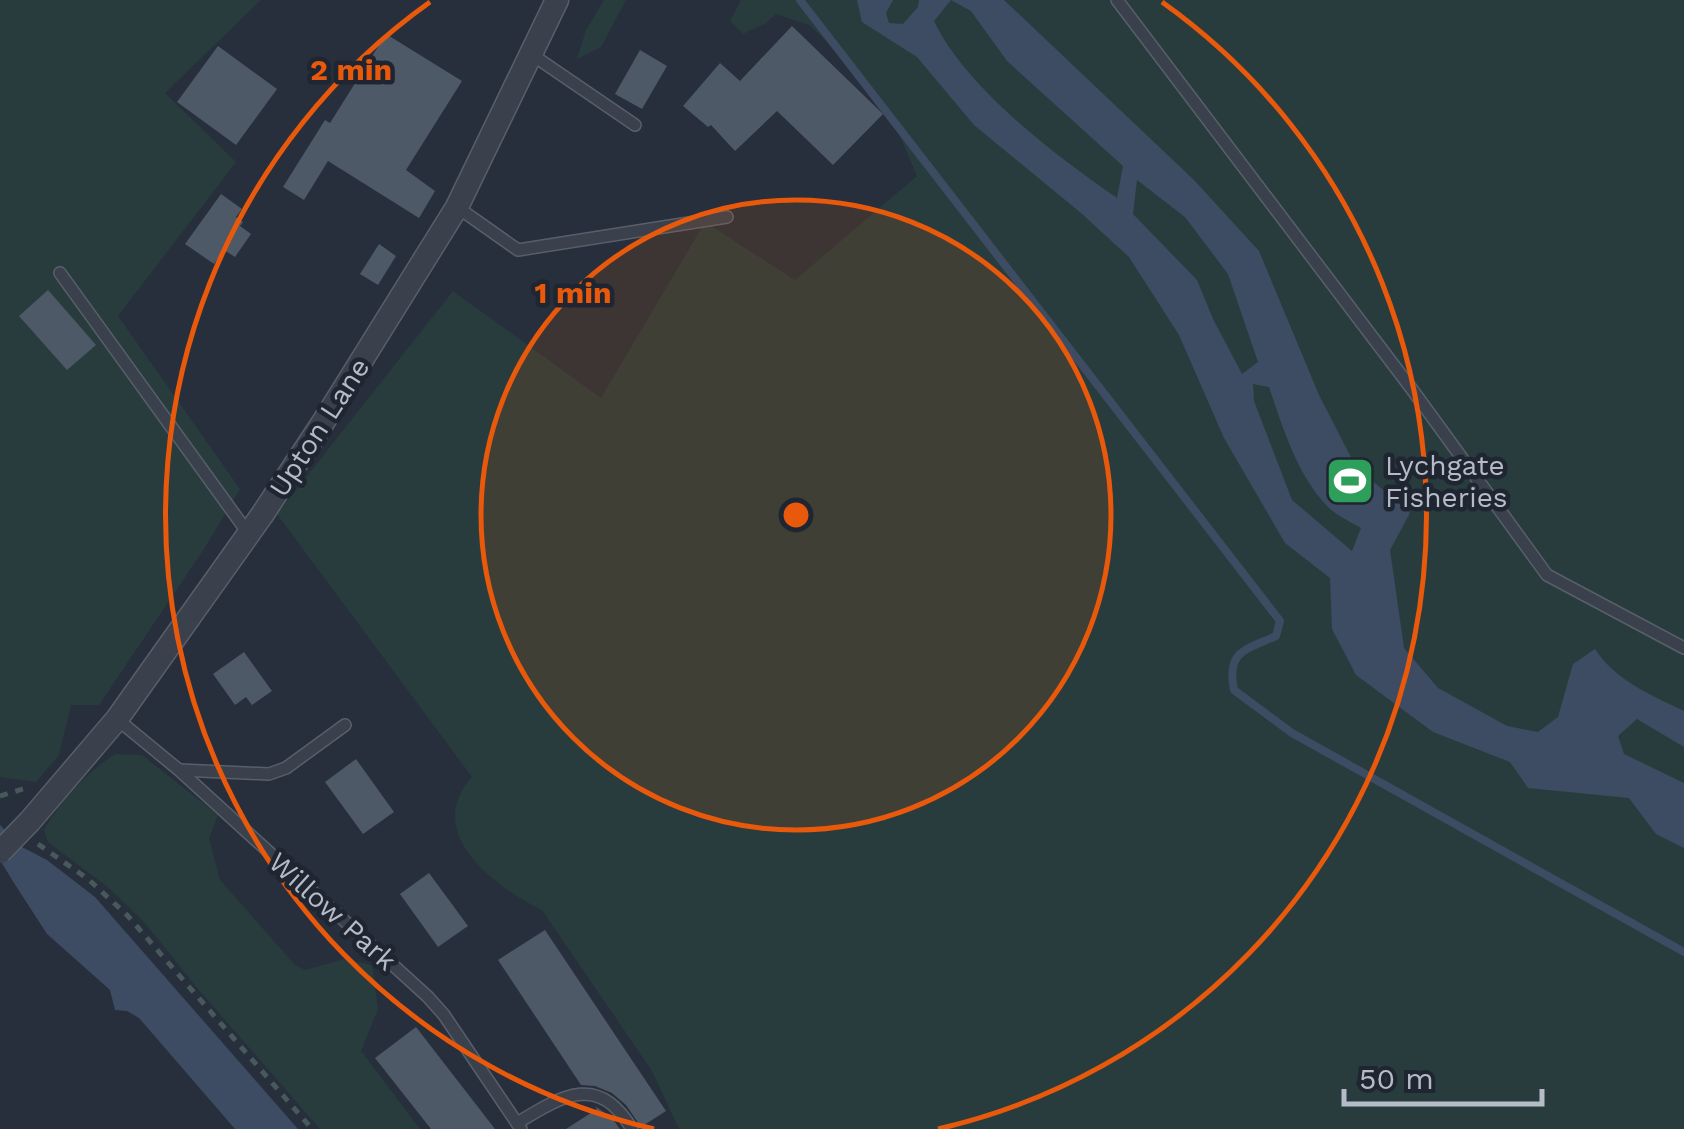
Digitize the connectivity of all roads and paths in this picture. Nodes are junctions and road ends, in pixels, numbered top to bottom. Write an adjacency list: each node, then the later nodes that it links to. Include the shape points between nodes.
1 (557, 0): 3 (street, Upton Lane)
2 (1117, 0): 9 (lane, via 1547,575)
3 (531, 54): 4 (lane); 5 (street, Upton Lane)
4 (635, 125)
5 (457, 207): 6 (lane, via 518,250); 8 (street, Upton Lane)
6 (727, 217)
7 (60, 273): 8 (lane)
8 (256, 524): 10 (street, Upton Lane)
9 (1684, 648)
10 (117, 718): 12 (lane, Willow Park); 13 (street, Upton Lane)
11 (346, 725): 12 (lane, via 269,774)
12 (179, 770): 15 (lane, Willow Park, via 428,998)
13 (33, 832): 14 (street, Upton Lane, bridge); 16 (path, via 127,915)
14 (0, 852)
15 (519, 1126): 17 (lane, via 553,1101 578,1094 605,1098)
16 (312, 1129)
17 (632, 1129)

